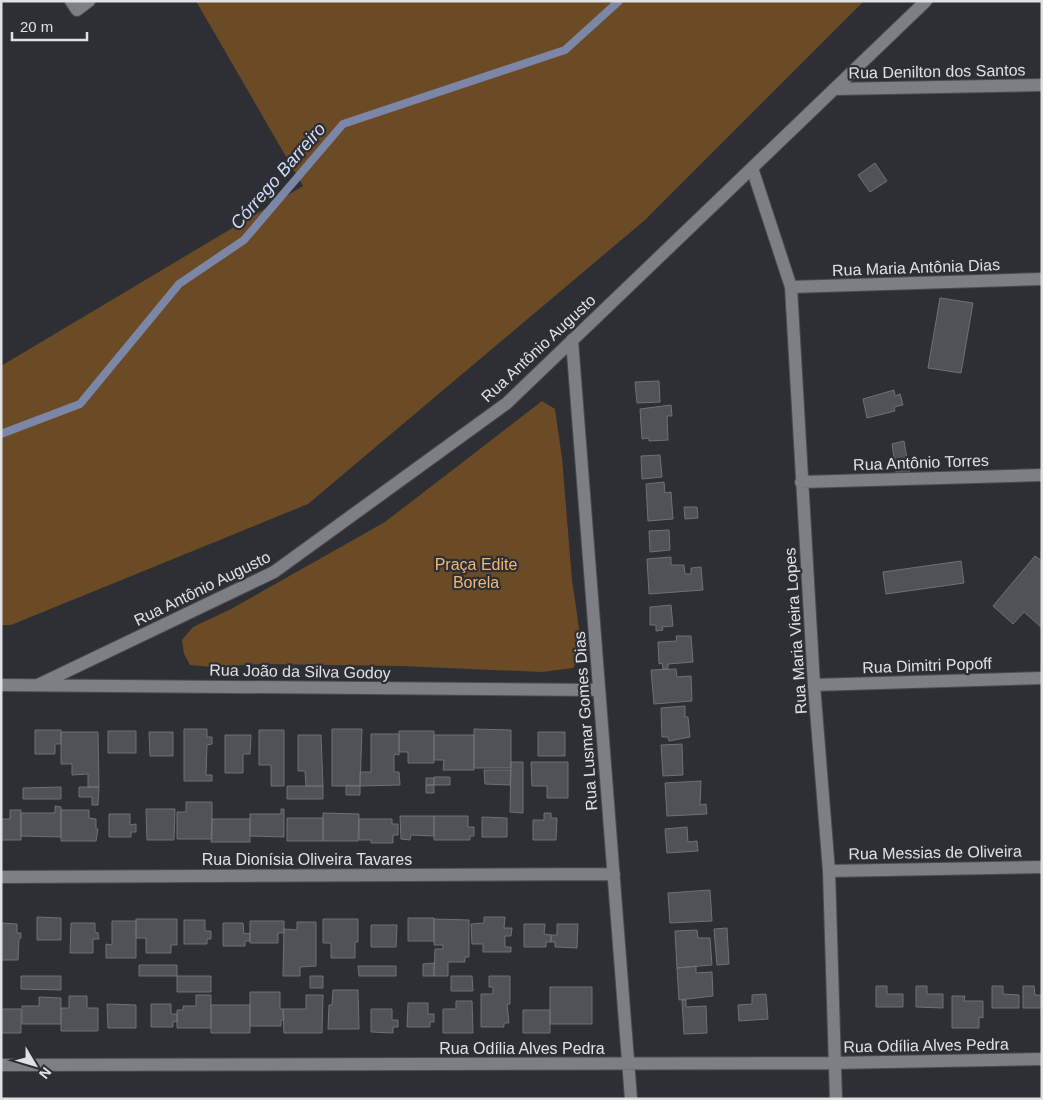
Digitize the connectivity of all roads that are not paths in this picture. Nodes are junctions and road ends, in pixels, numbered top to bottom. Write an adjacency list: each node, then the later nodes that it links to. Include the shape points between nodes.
1 (90, 1): 3 (street)
2 (926, 1): 5 (street, Rua Antônio Augusto)
3 (74, 6)
4 (1042, 85): 5 (street, Rua Denilton dos Santos)
5 (834, 89): 6 (street, Rua Antônio Augusto)
6 (752, 168): 8 (street, Rua Maria Vieira Lopes); 9 (street, Rua Antônio Augusto)
7 (1042, 279): 8 (street, Rua Maria Antônia Dias)
8 (791, 287): 11 (street, Rua Maria Vieira Lopes)
9 (572, 340): 14 (street, Rua Antônio Augusto, via 507,403 274,572); 16 (street, Rua Lusmar Gomes Dias)
10 (1042, 475): 11 (street, Rua Antônio Torres)
11 (801, 482): 15 (street, Rua Maria Vieira Lopes)
12 (1042, 678): 15 (street, Rua Dimitri Popoff)
13 (1, 685): 14 (street, Rua João da Silva Godoy)
14 (38, 685): 16 (street, Rua João da Silva Godoy)
15 (814, 685): 18 (street, Rua Maria Vieira Lopes)
16 (599, 690): 19 (street, Rua Lusmar Gomes Dias)
17 (1042, 867): 18 (street, Rua Messias de Oliveira)
18 (829, 871): 22 (street, Rua Maria Vieira Lopes)
19 (614, 874): 20 (street, Rua Dionísia Oliveira Tavares); 23 (street, Rua Lusmar Gomes Dias)
20 (1, 877)
21 (1042, 1059): 22 (street, Rua Odília Alves Pedra)
22 (834, 1063): 23 (street, Rua Odília Alves Pedra); 26 (street, Rua Maria Vieira Lopes)
23 (629, 1064): 24 (street, Rua Odília Alves Pedra); 25 (street, Rua Lusmar Gomes Dias)
24 (1, 1065)
25 (631, 1099)
26 (836, 1099)

